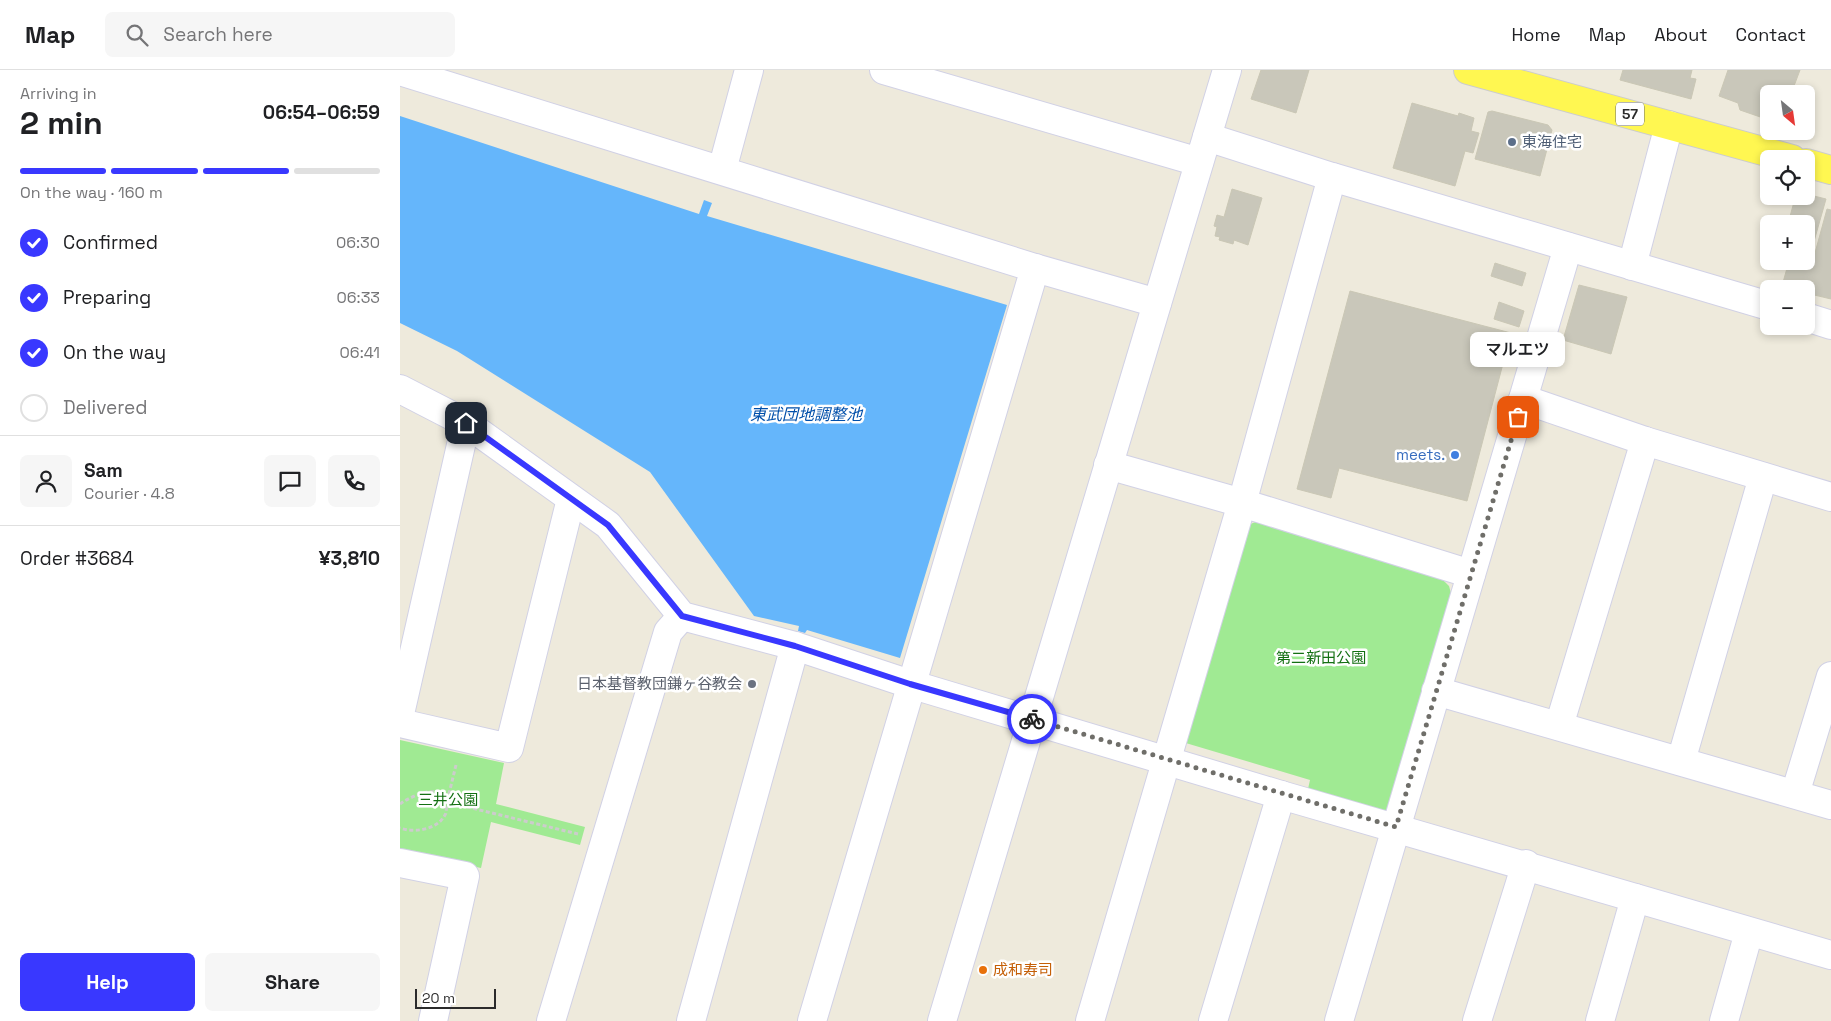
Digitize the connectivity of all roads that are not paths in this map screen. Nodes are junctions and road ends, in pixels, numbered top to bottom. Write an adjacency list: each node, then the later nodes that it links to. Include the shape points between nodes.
1 (749, 70): 10 (street)
2 (884, 70): 7 (street)
3 (1227, 70): 7 (street)
4 (1468, 70): 6 (main road, 57)
5 (400, 71): 10 (street)
6 (1669, 125): 8 (main road, 57); 14 (street)
7 (1203, 149): 12 (street); 16 (street)
8 (1760, 150)
9 (1815, 166): 11 (main road)
10 (722, 170): 15 (street)
11 (1831, 170)
12 (1332, 177): 13 (street); 28 (street)
13 (1568, 247): 14 (street); 21 (street)
14 (1632, 266): 17 (street)
15 (1034, 268): 16 (street); 33 (street)
16 (1157, 303): 24 (street)
17 (1760, 303)
18 (1815, 320): 19 (street)
19 (1831, 325)
20 (400, 389): 22 (street)
21 (1523, 399): 23 (street); 29 (street)
22 (466, 423): 27 (street); 35 (street)
23 (1645, 441): 25 (street); 38 (street)
24 (1108, 465): 28 (street); 36 (street)
25 (1763, 477): 26 (street); 40 (street)
26 (1831, 497)
27 (571, 499): 30 (street, via 608,525); 37 (street, via 509,748)
28 (1242, 503): 29 (street); 39 (street)
29 (1471, 574): 34 (street)
30 (682, 616): 31 (street); 51 (street, via 668,632)
31 (795, 646): 33 (street); 52 (street)
32 (1831, 676): 42 (street)
33 (910, 684): 36 (street); 53 (street)
34 (1436, 691): 38 (street); 44 (street)
35 (400, 714)
36 (1032, 719): 39 (street); 54 (street)
37 (400, 723)
38 (1559, 726): 40 (street)
39 (1166, 758): 41 (street); 55 (street)
40 (1681, 761): 42 (street)
41 (1281, 794): 44 (street); 56 (street)
42 (1795, 794): 43 (street)
43 (1831, 805)
44 (1396, 827): 46 (street); 57 (street)
45 (400, 863): 50 (street, via 465,876)
46 (1526, 864): 47 (street); 58 (street)
47 (1635, 898): 48 (street); 59 (street)
48 (1749, 932): 49 (street); 60 (street)
49 (1831, 955)
50 (433, 1021)
51 (551, 1021)
52 (691, 1021)
53 (812, 1021)
54 (942, 1021)
55 (1090, 1021)
56 (1213, 1021)
57 (1338, 1021)
58 (1477, 1021)
59 (1600, 1021)
60 (1724, 1021)

